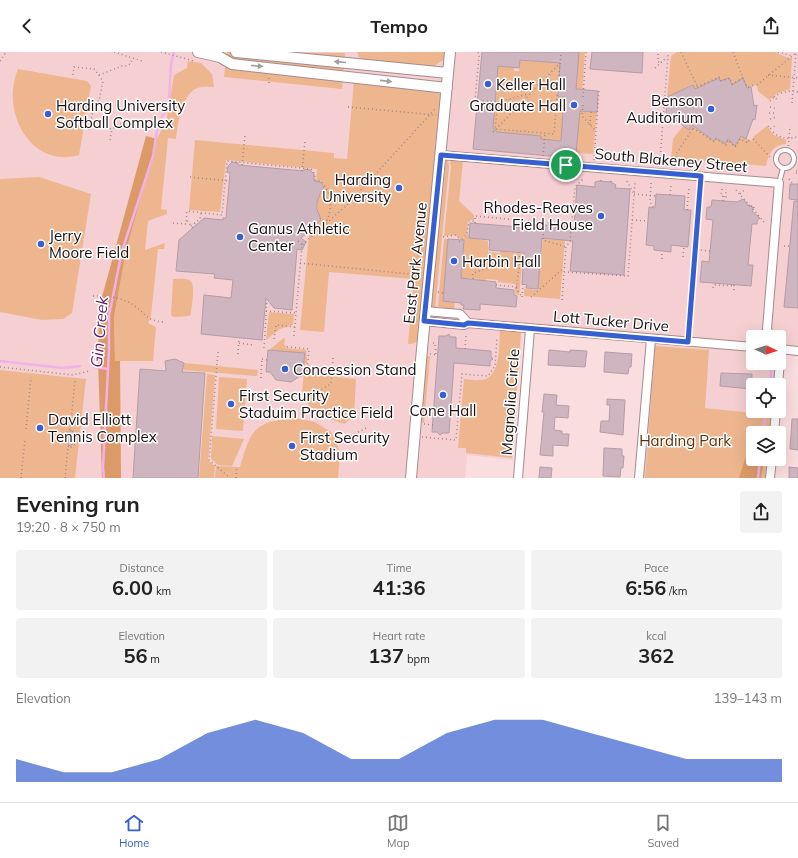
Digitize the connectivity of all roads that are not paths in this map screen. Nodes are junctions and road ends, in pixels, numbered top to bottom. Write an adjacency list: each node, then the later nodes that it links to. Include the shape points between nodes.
1 (235, 52): 4 (street); 5 (street, one-way to 1)
2 (450, 52): 5 (street, East Park Avenue)
3 (197, 56): 4 (street)
4 (220, 57): 6 (street, one-way to 6, via 232,64)
5 (448, 73): 6 (street, East Park Avenue)
6 (447, 88): 7 (street, East Park Avenue)
7 (441, 155): 9 (street, South Blakeney Street); 11 (street, East Park Avenue)
8 (783, 168): 8 (lane, via 793,163 793,154 788,150 779,152 776,157 778,166); 10 (lane)
9 (701, 176): 10 (street, South Blakeney Street); 15 (lane)
10 (779, 183): 13 (street)
11 (425, 316): 12 (street, Lott Tucker Drive); 20 (street, East Park Avenue)
12 (530, 329): 14 (street, Lott Tucker Drive); 21 (street, Magnolia Circle)
13 (767, 330)
14 (651, 339): 15 (street, Lott Tucker Drive); 22 (street)
15 (688, 342): 16 (street, Lott Tucker Drive)
16 (746, 346)
17 (786, 350): 18 (street)
18 (798, 351)
19 (771, 466): 23 (street)
20 (411, 478)
21 (518, 478)
22 (640, 478)
23 (770, 478)

